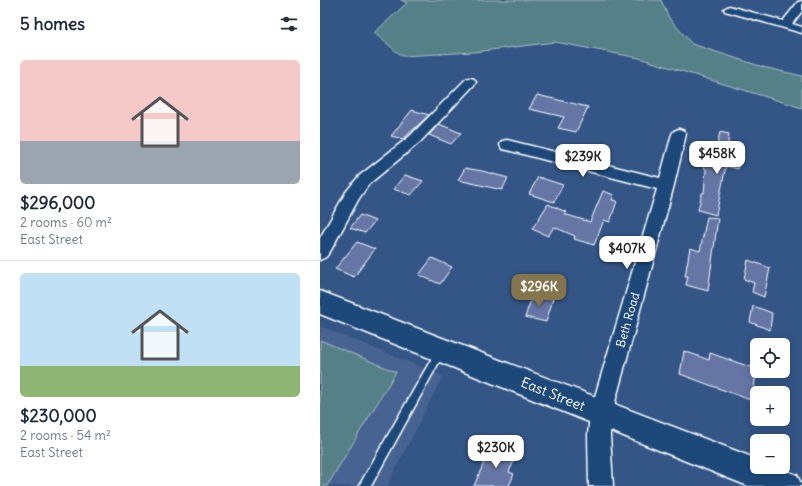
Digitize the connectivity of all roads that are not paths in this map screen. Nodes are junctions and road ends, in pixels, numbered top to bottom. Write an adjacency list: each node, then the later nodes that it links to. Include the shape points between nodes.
1 (802, 4): 3 (street)
2 (729, 9): 3 (street)
3 (786, 25): 4 (street)
4 (802, 30)
5 (470, 82): 9 (street, via 415,139 364,180)
6 (679, 134): 8 (street, Beth Road)
7 (507, 145): 8 (street)
8 (666, 185): 12 (street, Beth Road)
9 (320, 252)
10 (320, 302): 11 (street, East Street)
11 (442, 350): 12 (street, East Street); 13 (lane)
12 (601, 413): 14 (street, Beth Road); 15 (street, East Street)
13 (365, 486)
14 (601, 486)
15 (786, 486)

